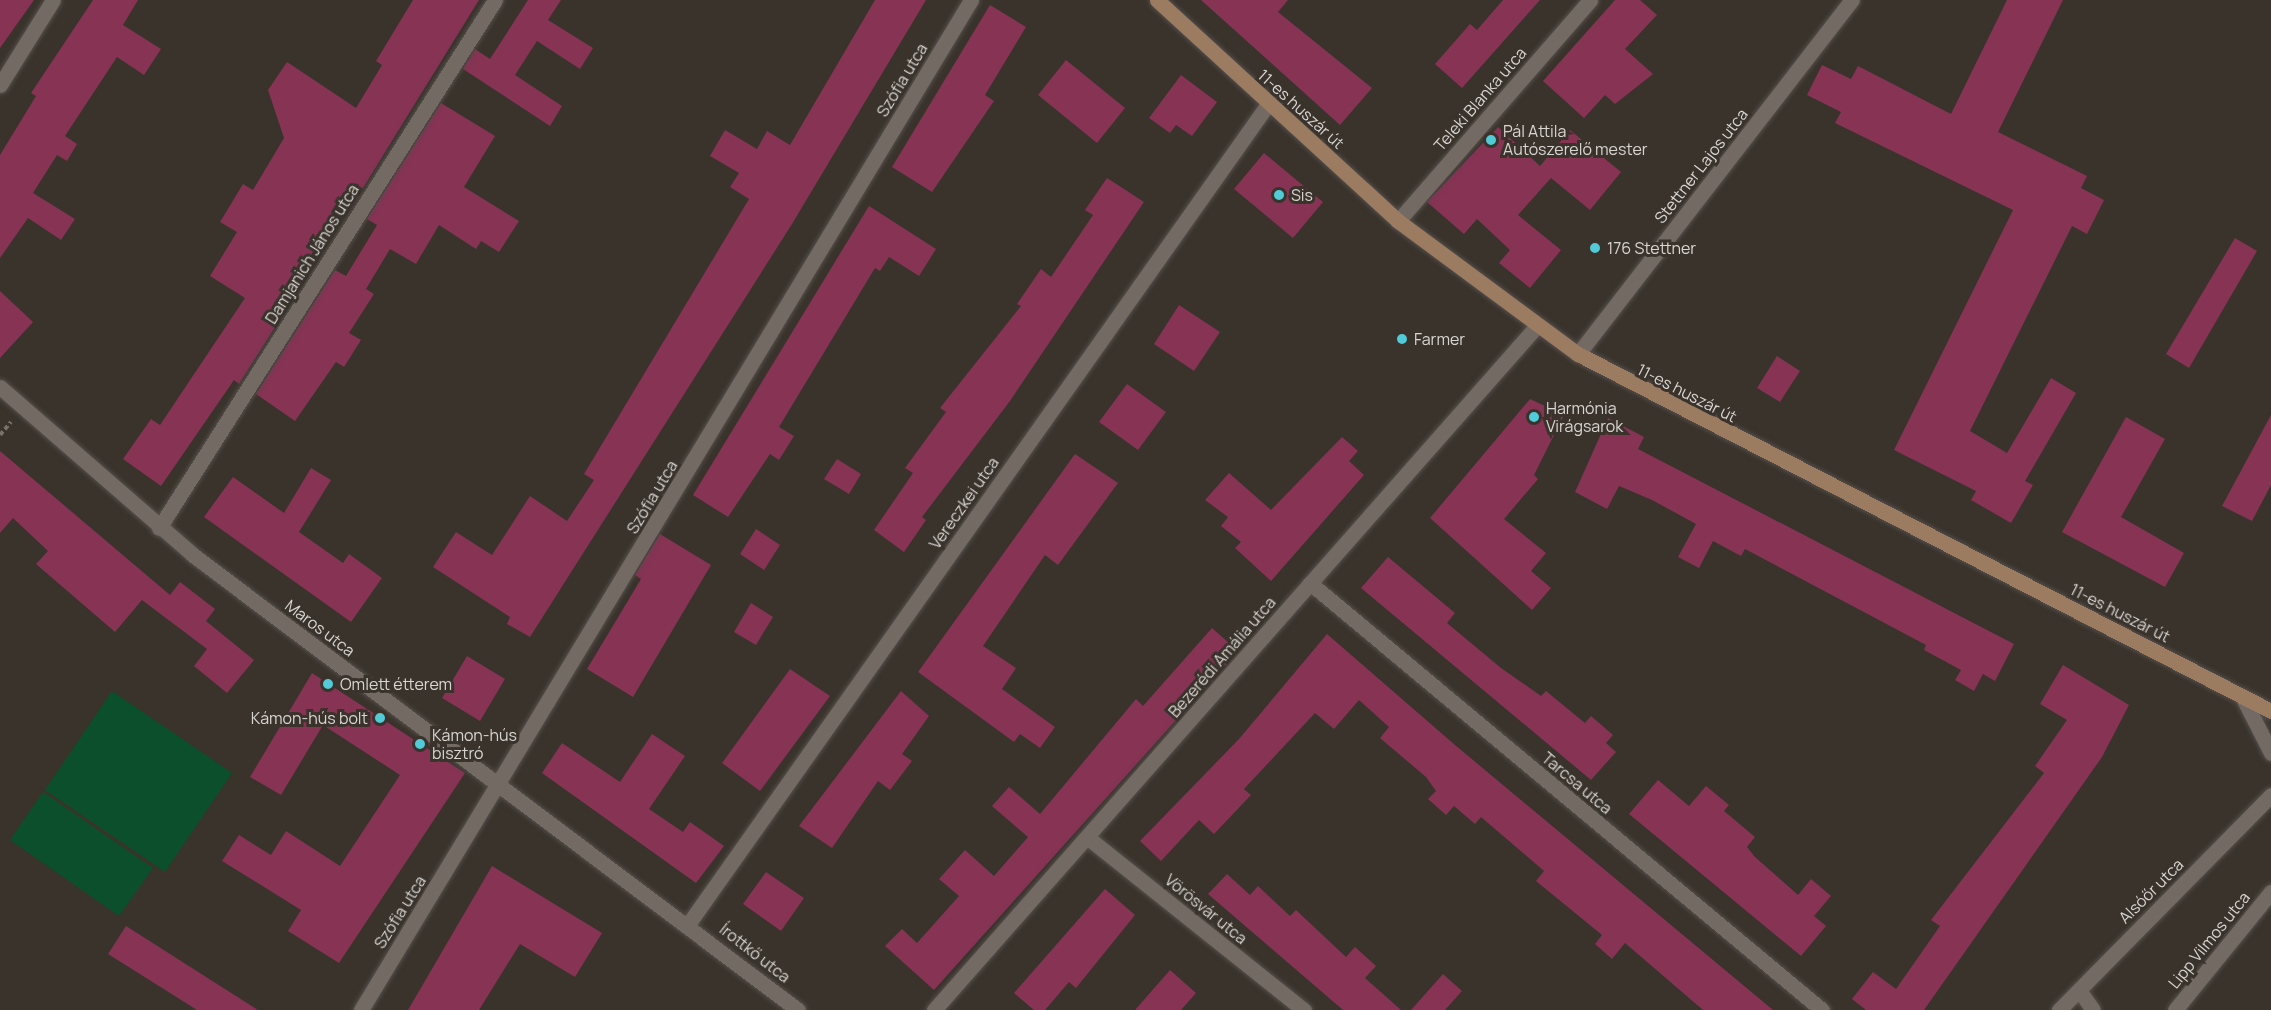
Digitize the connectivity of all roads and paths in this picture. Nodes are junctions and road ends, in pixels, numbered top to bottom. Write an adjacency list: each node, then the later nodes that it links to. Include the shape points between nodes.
1 (53, 0): 7 (street)
2 (495, 0): 13 (street, Damjanich János utca)
3 (971, 0): 18 (street, Szófia utca)
4 (1157, 0): 8 (main road, 11-es huszár út)
5 (1590, 0): 9 (street, Teleki Blanka utca)
6 (1852, 0): 11 (street, Stettner Lajos utca)
7 (0, 85)
8 (1268, 104): 9 (main road, 11-es huszár út); 22 (street, Vereczkei utca)
9 (1398, 221): 10 (main road, 11-es huszár út)
10 (1536, 327): 11 (main road, 11-es huszár út); 14 (street, Bezerédi Amália utca)
11 (1578, 354): 15 (main road, 11-es huszár út)
12 (0, 387): 13 (street, Maros utca)
13 (159, 528): 18 (street, Maros utca)
14 (1310, 583): 20 (street, Bezerédi Amália utca); 28 (street, Tarcsa utca)
15 (2242, 696): 16 (main road, 11-es huszár út); 17 (street)
16 (2271, 711)
17 (2271, 753)
18 (500, 786): 22 (street, Maros utca); 24 (street, Szófia utca)
19 (2270, 792): 23 (street, Alsóőr utca)
20 (1087, 837): 26 (street, Bezerédi Amália utca); 27 (street, Vörösvár utca)
21 (2271, 892): 31 (street, Lipp Vilmos utca)
22 (689, 923): 25 (street, Írottkő utca)
23 (2079, 990): 29 (street, Alsóőr utca); 30 (street)
24 (361, 1010)
25 (798, 1010)
26 (934, 1010)
27 (1304, 1010)
28 (1822, 1010)
29 (2059, 1010)
30 (2093, 1010)
31 (2175, 1010)

